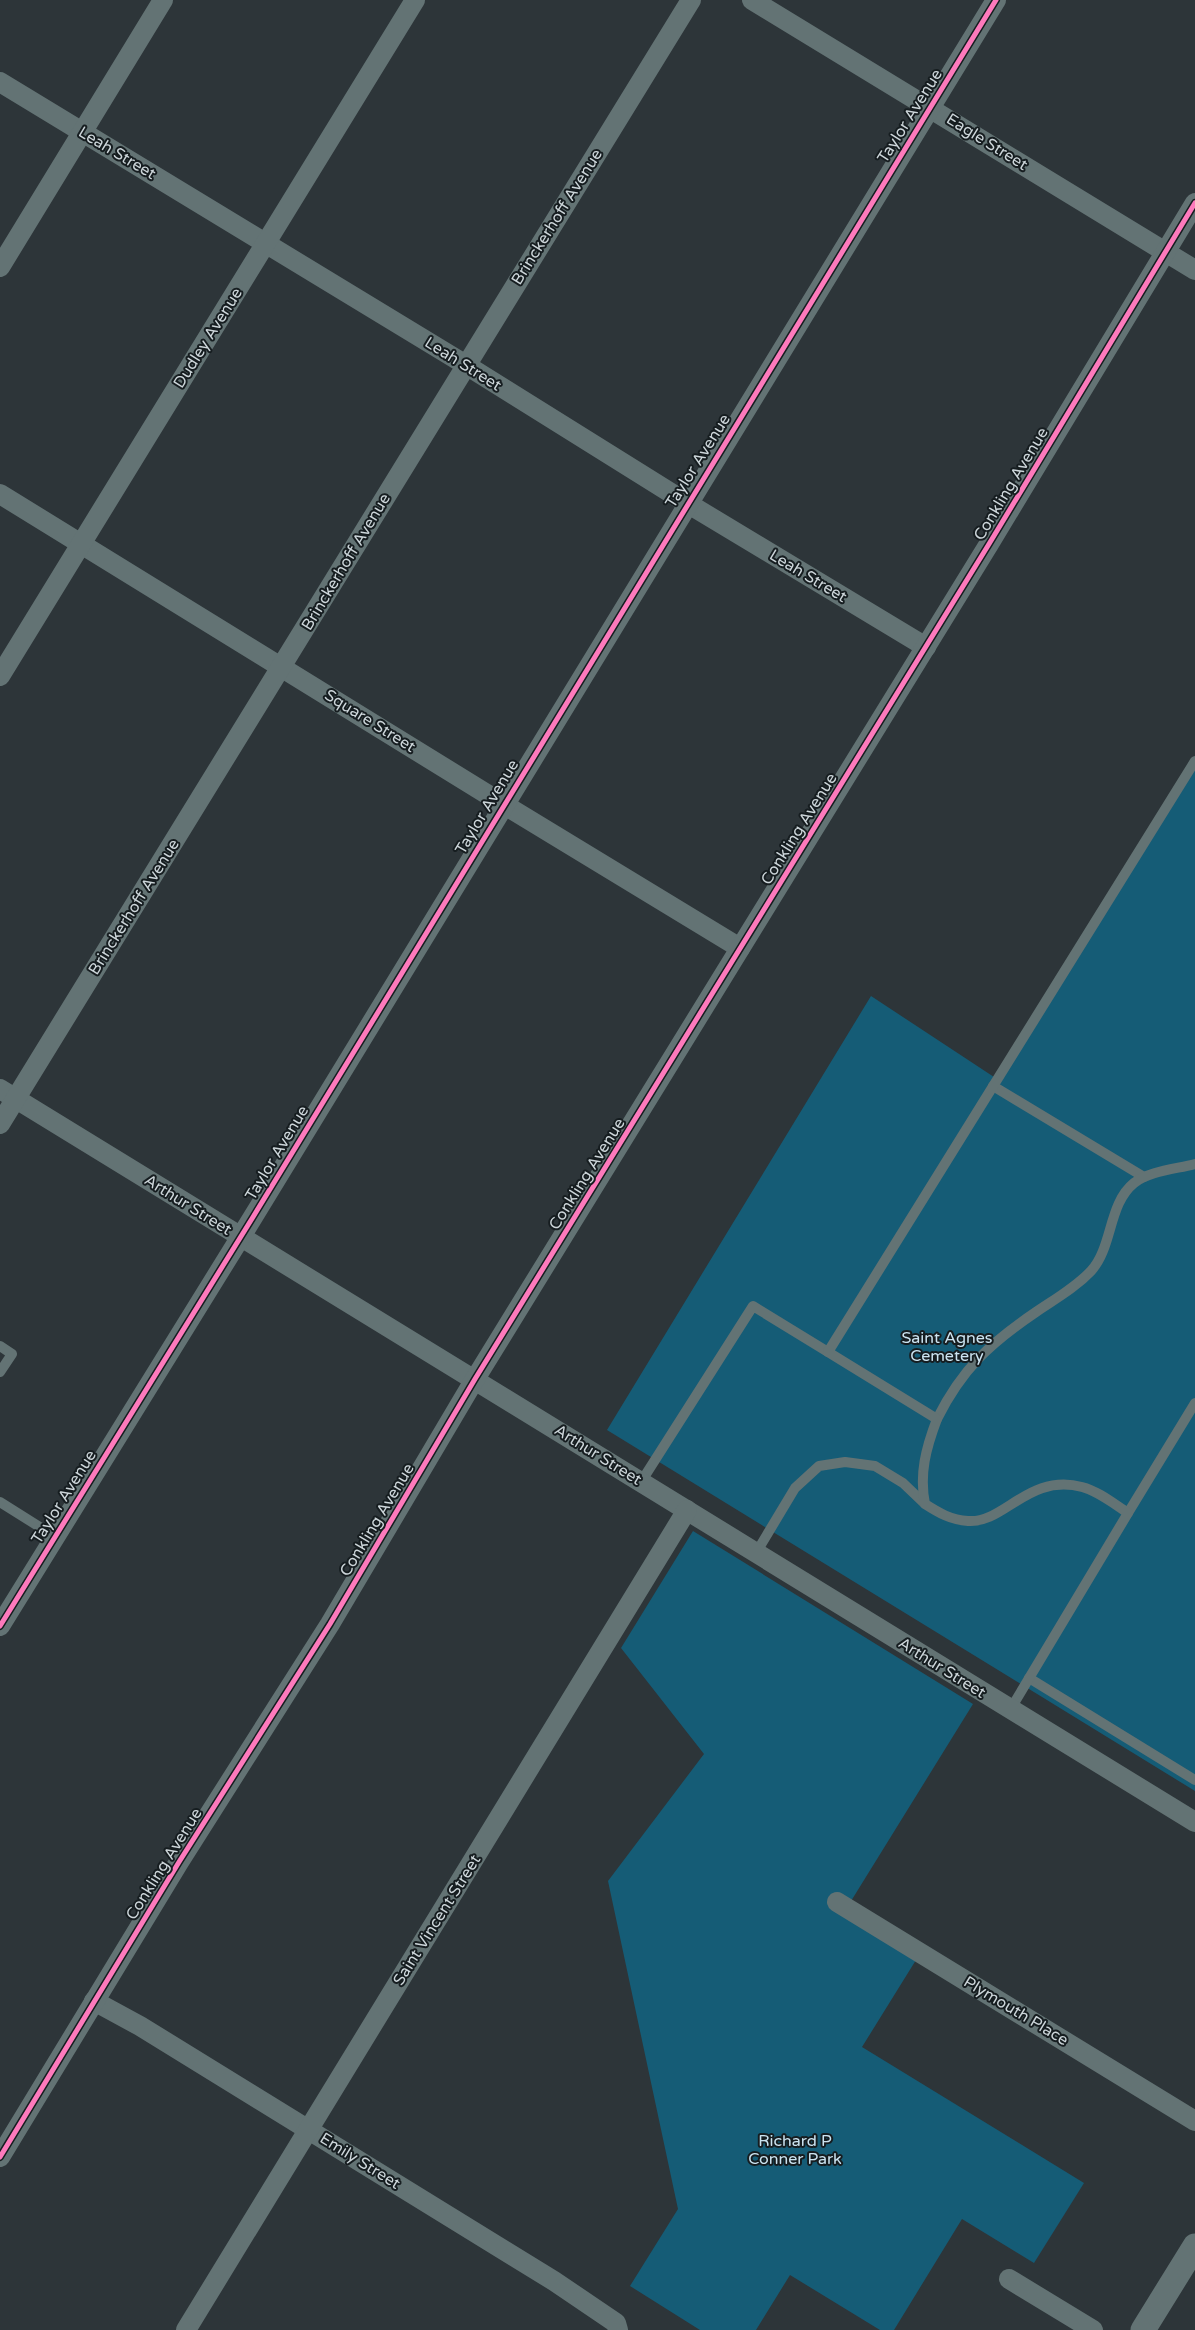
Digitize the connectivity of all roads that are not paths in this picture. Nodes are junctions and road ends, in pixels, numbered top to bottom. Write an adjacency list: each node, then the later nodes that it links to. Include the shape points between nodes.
1 (163, 0): 8 (street)
2 (415, 0): 10 (street, Dudley Avenue)
3 (690, 0): 14 (street, Brinckerhoff Avenue)
4 (752, 0): 7 (street, Eagle Street)
5 (996, 0): 7 (street, Taylor Avenue)
6 (0, 82): 8 (street, Leah Street)
7 (930, 108): 11 (street, Eagle Street); 16 (street, Taylor Avenue)
8 (82, 132): 10 (street, Leah Street); 12 (street)
9 (1195, 203): 11 (street, Conkling Avenue)
10 (266, 244): 14 (street, Leah Street); 17 (street, Dudley Avenue)
11 (1166, 252): 13 (street, Eagle Street); 18 (street, Conkling Avenue)
12 (0, 267)
13 (1195, 270)
14 (466, 366): 16 (street, Leah Street); 19 (street, Brinckerhoff Avenue)
15 (0, 494): 17 (street, Square Street)
16 (687, 504): 18 (street, Leah Street); 22 (street, Taylor Avenue)
17 (81, 543): 19 (street, Square Street); 20 (street, Dudley Avenue)
18 (926, 646): 23 (street, Conkling Avenue)
19 (282, 666): 22 (street, Square Street); 25 (street, Brinckerhoff Avenue)
20 (0, 676)
21 (1195, 760): 24 (lane)
22 (503, 804): 23 (street, Square Street); 29 (street, Taylor Avenue)
23 (740, 948): 33 (street, Conkling Avenue)
24 (994, 1086): 28 (lane); 31 (lane)
25 (8, 1094): 26 (street, Brinckerhoff Avenue); 29 (street, Arthur Street)
26 (0, 1124)
27 (1195, 1164): 28 (lane)
28 (1144, 1177): 35 (lane, via 1132,1184 1120,1202 1102,1253 1092,1270 1068,1292 1000,1338 974,1360)
29 (240, 1237): 33 (street, Arthur Street); 41 (street, Taylor Avenue)
30 (0, 1346): 32 (lane, via 12,1354)
31 (828, 1352): 35 (lane); 36 (lane, via 753,1306)
32 (0, 1372)
33 (475, 1380): 36 (street, Arthur Street); 49 (street, Conkling Avenue, via 330,1624)
34 (1195, 1403): 40 (lane)
35 (937, 1419): 38 (lane, via 922,1468)
36 (641, 1482): 39 (street, Arthur Street)
37 (0, 1502): 41 (lane)
38 (925, 1504): 40 (lane, via 946,1517 969,1521 986,1518 1033,1490 1065,1484 1083,1487); 42 (lane, via 903,1483 875,1466 846,1462 819,1466 795,1488)
39 (687, 1510): 42 (street, Arthur Street); 51 (street, Saint Vincent Street)
40 (1128, 1513): 44 (lane)
41 (54, 1536): 43 (street, Taylor Avenue)
42 (756, 1552): 45 (street, Arthur Street)
43 (0, 1626)
44 (1029, 1678): 45 (lane); 46 (lane)
45 (1010, 1710): 47 (street, Arthur Street)
46 (1195, 1780)
47 (1195, 1822)
48 (837, 1902): 50 (street, Plymouth Place)
49 (94, 2001): 51 (street, Emily Street); 52 (street, Conkling Avenue)
50 (1195, 2121)
51 (309, 2129): 55 (street, Saint Vincent Street); 56 (street, Emily Street, via 554,2281 616,2323)
52 (0, 2157)
53 (1195, 2246): 58 (street)
54 (1009, 2279): 57 (street)
55 (186, 2330)
56 (618, 2330)
57 (1093, 2330)
58 (1143, 2330)

